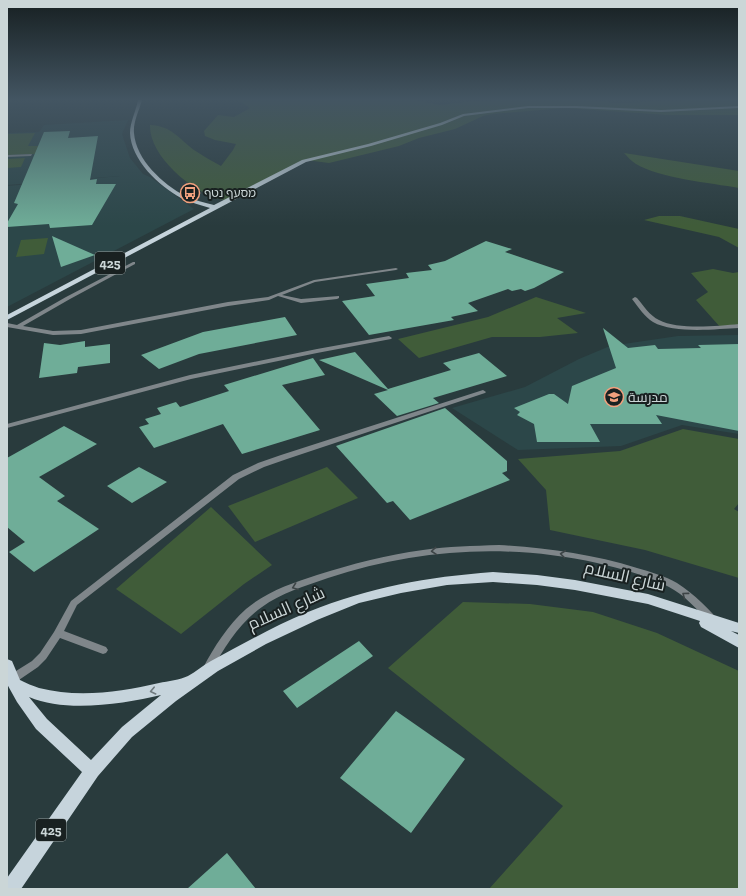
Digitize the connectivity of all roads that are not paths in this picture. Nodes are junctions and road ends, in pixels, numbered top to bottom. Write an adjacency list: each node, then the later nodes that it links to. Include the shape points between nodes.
1 (134, 142): 5 (main road, via 140,157 175,192)
2 (376, 142): 5 (main road, 425, via 304,161)
3 (31, 155): 4 (street)
4 (7, 156)
5 (214, 207): 11 (main road, 425)
6 (133, 262): 14 (street)
7 (396, 269): 8 (street, via 314,282)
8 (278, 295): 9 (street, via 301,301); 14 (street, via 81,332 53,333)
9 (337, 297)
10 (635, 299): 13 (street, via 652,318 666,325)
11 (7, 318)
12 (7, 325): 14 (street)
13 (739, 326)
14 (18, 327)
15 (389, 338): 17 (street, via 190,377)
16 (483, 392): 21 (street, via 284,456 236,477 74,603)
17 (7, 426)
18 (677, 609): 19 (main road, شارع السلام); 22 (main road, شارع السلام); 25 (main road, شارع السلام, via 615,592 538,580 493,577 447,580 357,599 312,616 260,640)
19 (714, 621): 20 (main road, شارع السلام); 25 (street, one-way to 25, via 687,596 668,583 635,570 581,556 534,550 479,548 432,551 379,560 342,570 279,594 258,605 234,626 220,644)
20 (739, 628)
21 (58, 633): 23 (street); 26 (street, via 43,656)
22 (739, 642)
23 (103, 650)
24 (7, 665): 26 (main road)
25 (206, 672): 27 (main road, شارع السلام)
26 (13, 681): 27 (main road, one-way to 26, via 135,695 94,699 38,694); 28 (main road, via 20,697 36,720)
27 (191, 682): 28 (main road, شارع السلام, via 127,732)
28 (92, 771): 29 (main road, شارع السلام / 425)
29 (10, 889)

